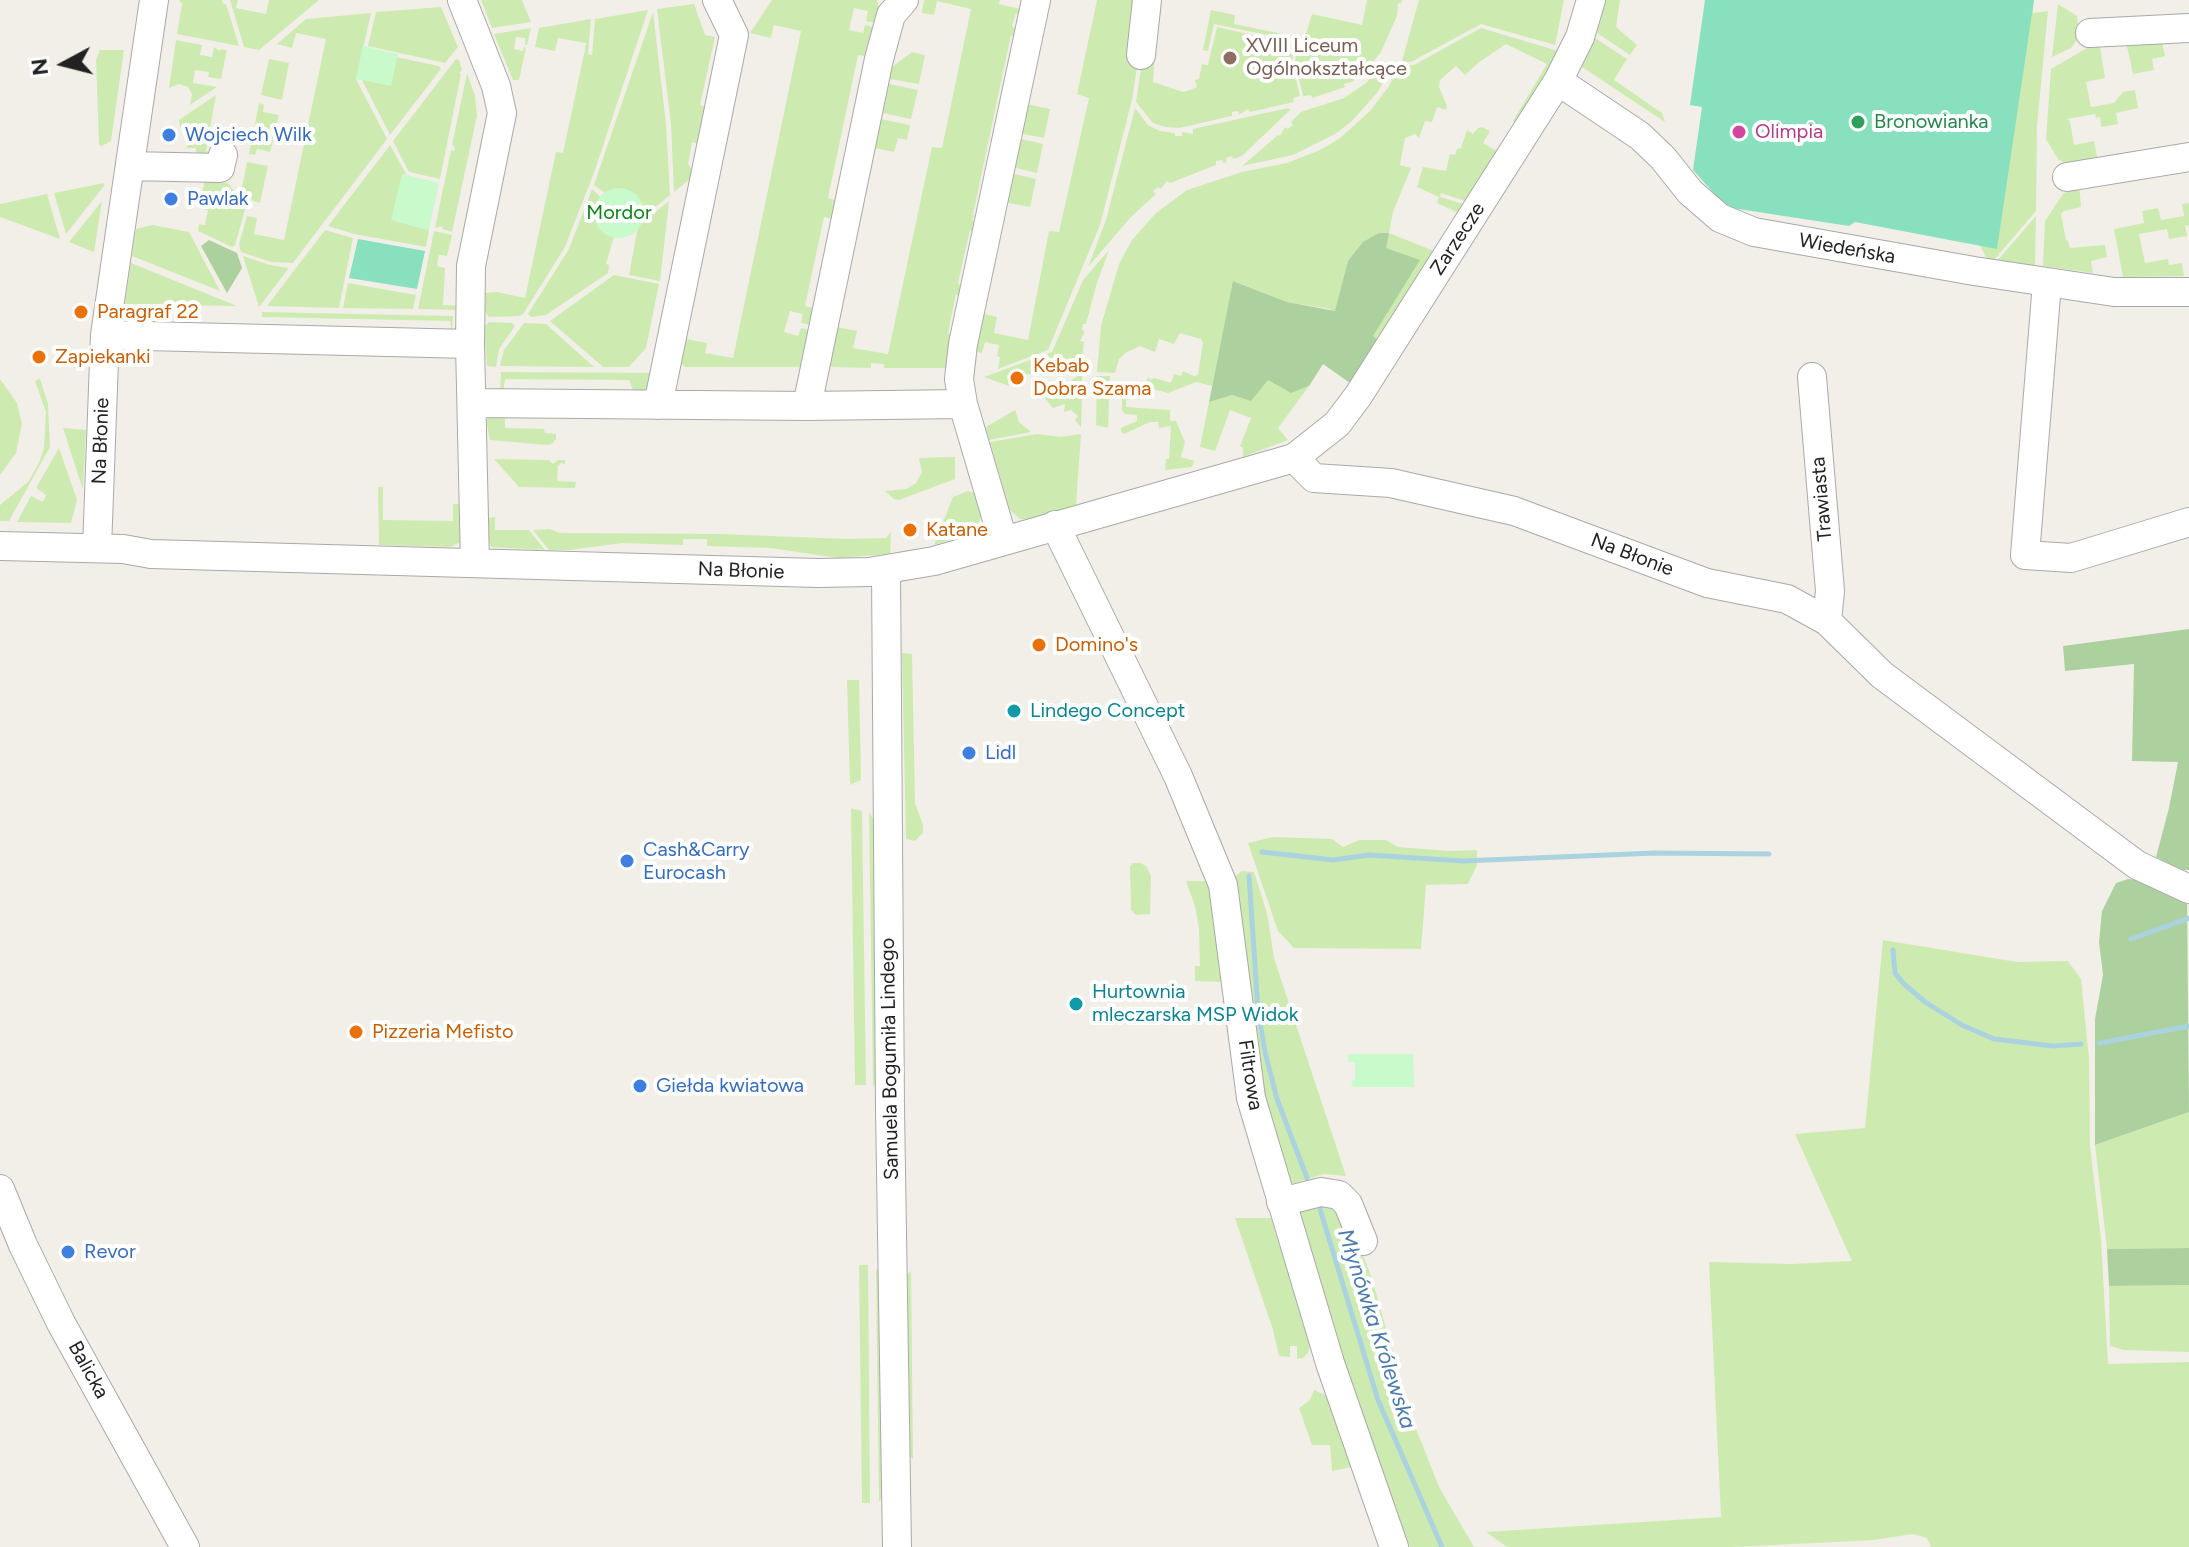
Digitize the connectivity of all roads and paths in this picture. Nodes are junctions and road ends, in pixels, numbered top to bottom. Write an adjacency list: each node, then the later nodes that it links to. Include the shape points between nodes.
1 (154, 0): 14 (street, Na Błonie)
2 (462, 0): 19 (street, via 502,113 471,266)
3 (717, 0): 23 (street, via 734,35)
4 (1036, 0): 22 (street, via 963,344)
5 (1147, 0): 10 (street)
6 (1591, 0): 11 (street, Zarzecze)
7 (893, 5): 24 (street)
8 (2189, 28): 9 (street)
9 (2090, 33)
10 (1141, 55)
11 (1558, 81): 16 (street, Wiedeńska, via 1648,142 1720,218 1754,232); 25 (street, Zarzecze, via 1353,404)
12 (223, 155): 14 (street, via 220,168)
13 (2189, 157): 15 (street)
14 (130, 166): 18 (street, Na Błonie)
15 (2067, 177)
16 (2047, 283): 17 (street, Wiedeńska, via 2114,292); 26 (street, via 2025,555 2071,558)
17 (2189, 292)
18 (105, 335): 19 (street); 30 (street, Na Błonie)
19 (470, 344): 21 (street)
20 (1812, 377): 33 (street, Trawiasta, via 1830,591)
21 (473, 403): 23 (street); 31 (street)
22 (963, 404): 24 (street); 28 (street)
23 (658, 405): 24 (street)
24 (807, 406)
25 (1294, 458): 27 (street, Na Błonie); 33 (street, Na Błonie, via 1314,478 1391,483 1527,514 1707,583 1787,599)
26 (2189, 522)
27 (1055, 525): 28 (street, Na Błonie); 36 (street, Filtrowa, via 1178,776 1223,885 1251,1098)
28 (1003, 540): 32 (street, Na Błonie)
29 (0, 546): 30 (street, Na Błonie)
30 (97, 548): 31 (street, Na Błonie)
31 (475, 563): 32 (street, Na Błonie)
32 (886, 571): 39 (street, Samuela Bogumiła Lindego)
33 (1827, 621): 34 (street, Na Błonie, via 1882,675 1959,734 2137,865)
34 (2189, 889)
35 (0, 1189): 38 (street, Balicka, via 61,1323)
36 (1281, 1202): 37 (street, via 1321,1192 1339,1195); 40 (street, Filtrowa)
37 (1363, 1241)
38 (185, 1547)
39 (897, 1547)
40 (1394, 1547)

